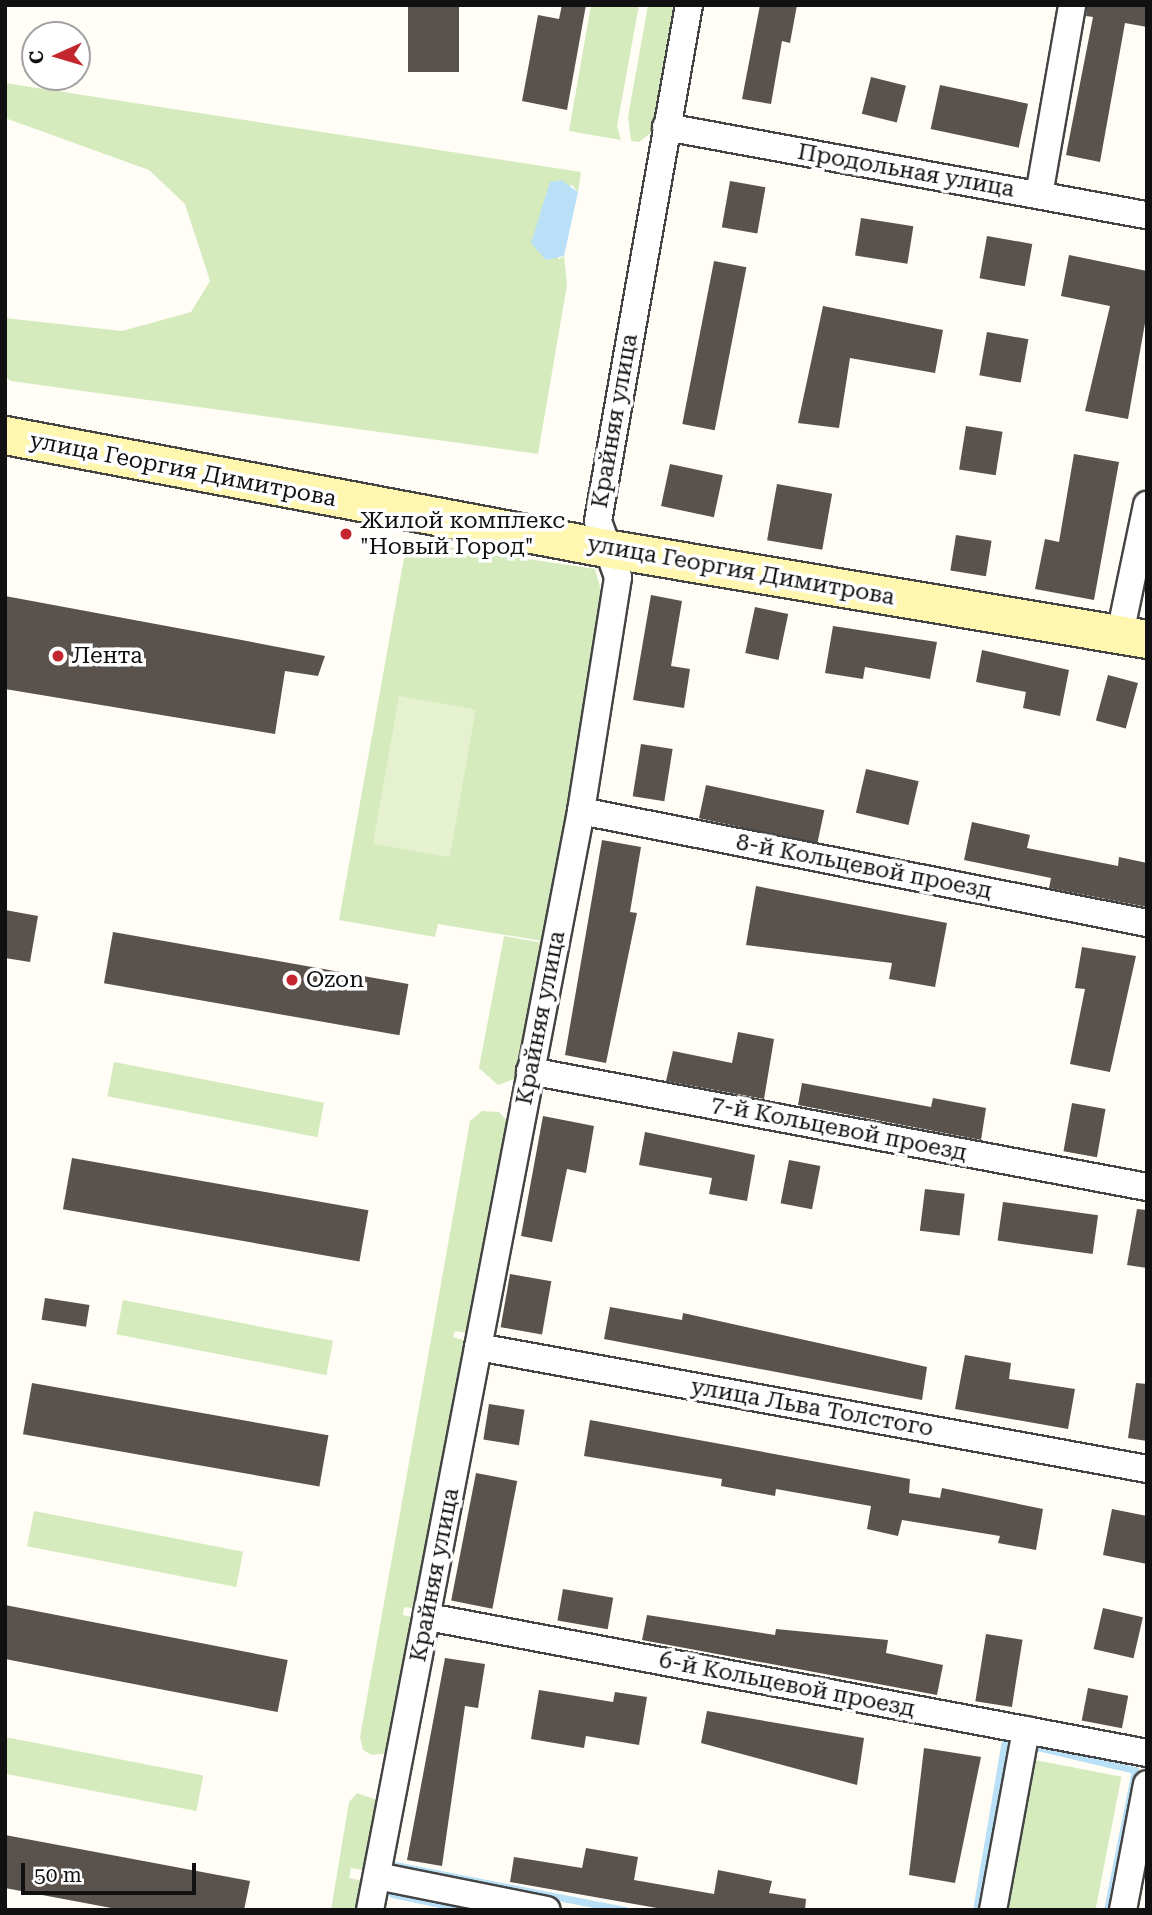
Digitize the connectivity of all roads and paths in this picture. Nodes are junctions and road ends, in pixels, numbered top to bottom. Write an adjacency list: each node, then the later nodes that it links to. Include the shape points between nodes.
1 (689, 5): 3 (street, Крайняя улица)
2 (1072, 5): 4 (street)
3 (666, 127): 4 (street, Продольная улица); 8 (street, Крайняя улица, via 598,521)
4 (1040, 195): 5 (street, Продольная улица)
5 (1147, 215)
6 (5, 435): 8 (street, улица Георгия Димитрова)
7 (1147, 505): 9 (street)
8 (611, 550): 9 (street, улица Георгия Димитрова); 10 (street, Крайняя улица, via 618,577)
9 (1134, 637)
10 (581, 811): 11 (street, 8-й Кольцевой проезд); 12 (street, Крайняя улица)
11 (1147, 923)
12 (530, 1071): 13 (street, 7-й Кольцевой проезд); 14 (street, Крайняя улица)
13 (1147, 1187)
14 (478, 1347): 15 (street, улица Льва Толстого); 16 (street, Крайняя улица)
15 (1147, 1469)
16 (428, 1617): 17 (street, 6-й Кольцевой проезд); 20 (street, Крайняя улица)
17 (1026, 1730): 18 (street, 6-й Кольцевой проезд); 23 (street)
18 (1147, 1753)
19 (1147, 1784): 24 (street)
20 (377, 1876): 21 (street, Крайняя улица); 22 (street)
21 (370, 1910)
22 (547, 1910)
23 (993, 1910)
24 (1123, 1910)

